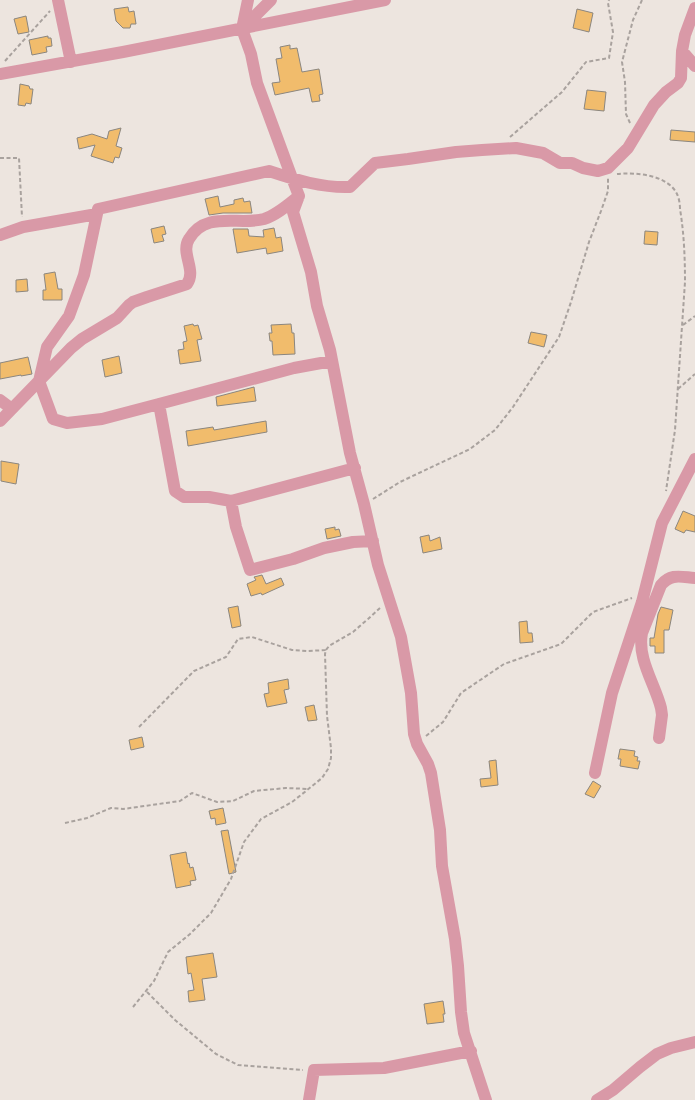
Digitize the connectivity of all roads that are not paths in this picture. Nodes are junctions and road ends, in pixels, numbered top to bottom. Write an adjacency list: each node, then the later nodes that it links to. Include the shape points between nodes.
1 (248, 0): 6 (street)
2 (271, 0): 6 (street)
3 (385, 0): 6 (street)
4 (58, 1): 8 (street)
5 (695, 8): 7 (street, via 684,34)
6 (242, 29): 8 (street); 11 (street)
7 (682, 50): 9 (street); 11 (street, via 678,83 654,105 628,148 608,172 560,163 543,153 516,148 375,163 350,186 324,186)
8 (72, 62): 10 (street)
9 (695, 66)
10 (0, 74)
11 (292, 178): 12 (street); 13 (street, via 269,171 98,210)
12 (299, 196): 15 (street, via 293,212); 16 (street, via 264,219 216,221 196,231 188,240 191,274 185,286 128,305 117,318 71,348)
13 (97, 214): 14 (street, via 23,227); 16 (street, via 84,276 69,316 47,346)
14 (0, 235)
15 (332, 361): 18 (street); 22 (street)
16 (39, 381): 18 (street, via 53,418 67,424 102,419); 19 (street)
17 (0, 400): 19 (street)
18 (159, 404): 23 (street, via 175,490 184,497 209,496)
19 (12, 409): 20 (street)
20 (0, 421)
21 (695, 459): 27 (street, via 662,523 644,594 612,692)
22 (354, 468): 23 (street); 24 (street)
23 (231, 501): 24 (street, via 250,570 324,548)
24 (372, 541): 29 (street, via 401,637 414,734 431,773 455,939 461,1012)
25 (695, 578): 26 (street, via 666,579 642,633 645,661 661,708)
26 (659, 738)
27 (595, 773)
28 (695, 1042): 32 (street, via 657,1054)
29 (471, 1051): 30 (street, via 384,1068 314,1070); 31 (street)
30 (309, 1100)
31 (486, 1100)
32 (597, 1100)

